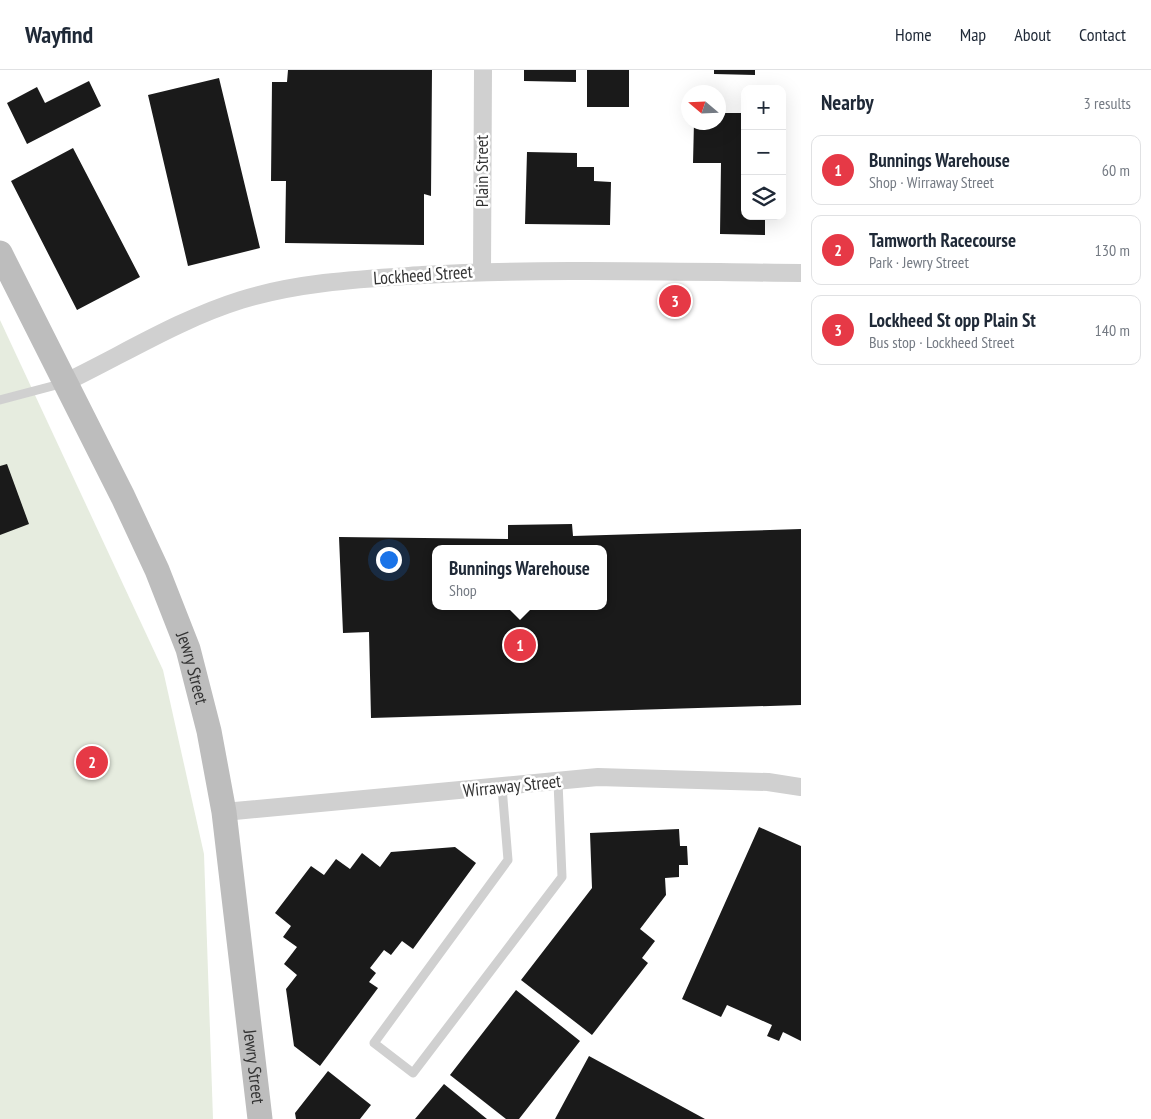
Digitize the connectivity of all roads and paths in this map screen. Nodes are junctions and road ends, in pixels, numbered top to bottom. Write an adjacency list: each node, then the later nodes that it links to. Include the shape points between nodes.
1 (483, 70): 3 (street, Plain Street)
2 (0, 253): 5 (main road, Jewry Street)
3 (482, 272): 4 (street, Lockheed Street); 5 (street, Lockheed Street, via 310,285 241,300 173,328)
4 (801, 273)
5 (66, 382): 6 (lane); 10 (main road, Jewry Street, via 123,497 188,649 210,731)
6 (0, 400)
7 (558, 782): 8 (street, Wirraway Street); 8 (lane, via 562,877 413,1073 374,1043 508,860); 9 (street, Wirraway Street, via 617,778 768,782)
8 (502, 787): 10 (street, Wirraway Street)
9 (801, 787)
10 (224, 812): 11 (main road, Jewry Street)
11 (260, 1119)

